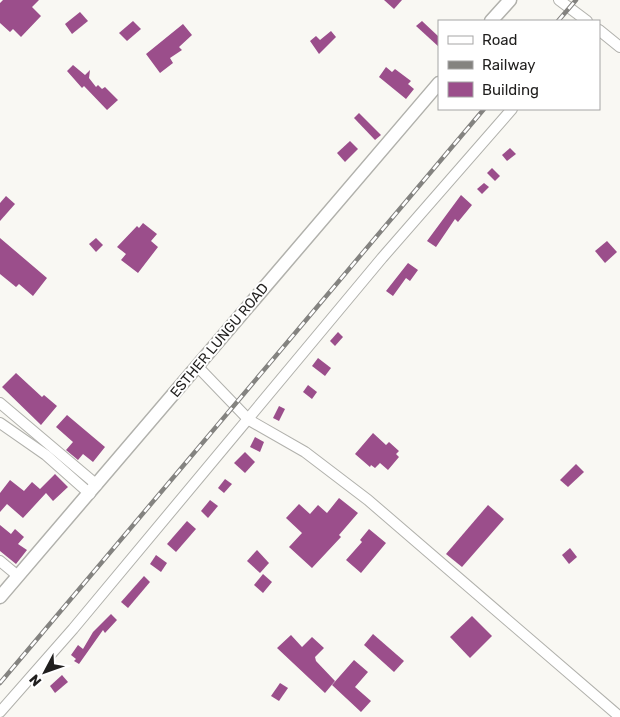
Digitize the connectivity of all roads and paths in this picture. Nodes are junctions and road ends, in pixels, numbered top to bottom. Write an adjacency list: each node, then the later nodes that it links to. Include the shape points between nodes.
1 (510, 0): 3 (street)
2 (559, 0): 4 (street)
3 (493, 20)
4 (584, 20)
5 (600, 31): 6 (street)
6 (620, 47)
7 (438, 84): 9 (street, ESTHER LUNGU ROAD)
8 (511, 110): 11 (street, via 382,258)
9 (197, 366): 11 (street); 13 (street, ESTHER LUNGU ROAD)
10 (0, 403): 13 (street)
11 (249, 420): 17 (street); 18 (street, via 306,452 368,500)
12 (0, 423): 13 (street)
13 (93, 489): 15 (street, ESTHER LUNGU ROAD)
14 (0, 561): 15 (street)
15 (18, 576): 16 (street, ESTHER LUNGU ROAD)
16 (0, 597)
17 (0, 712)
18 (620, 717)

